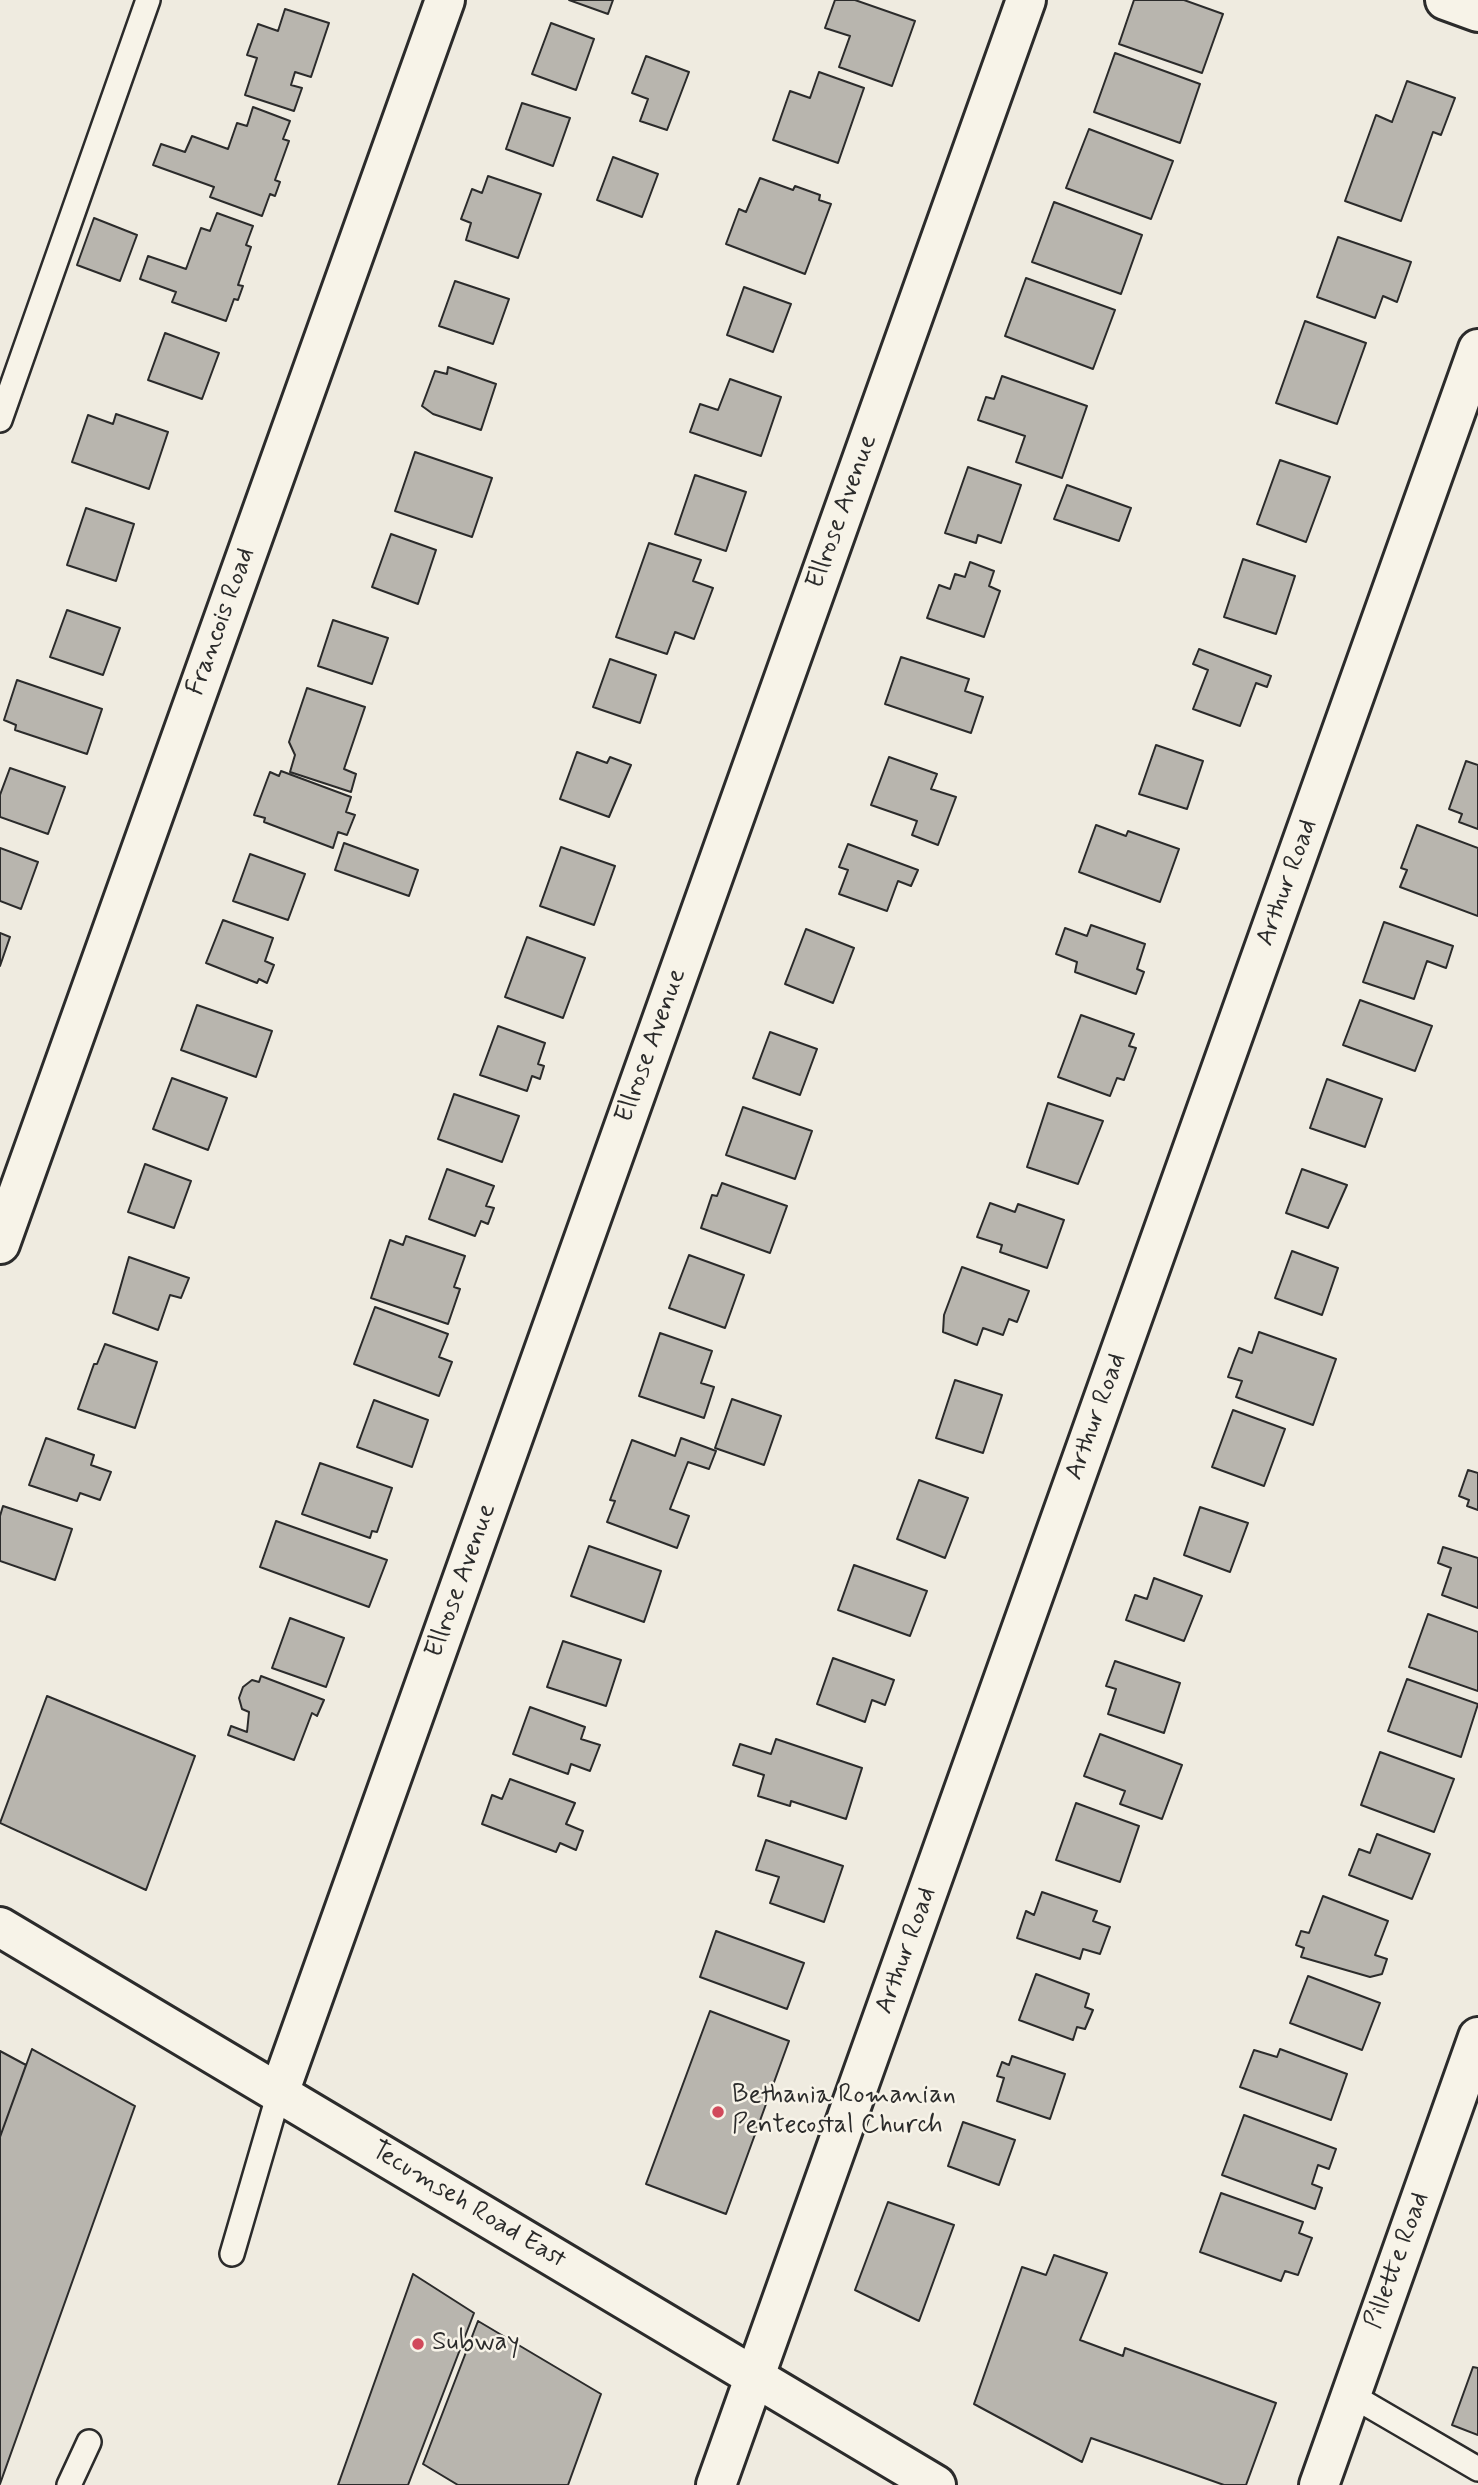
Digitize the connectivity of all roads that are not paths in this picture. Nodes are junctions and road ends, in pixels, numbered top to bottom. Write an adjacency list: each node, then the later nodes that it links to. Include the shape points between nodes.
1 (148, 0): 7 (lane)
2 (444, 0): 8 (street, Francois Road)
3 (1026, 0): 11 (street, Ellrose Avenue)
4 (1444, 0): 5 (street)
5 (1478, 12)
6 (1478, 349): 13 (street, Arthur Road)
7 (0, 420)
8 (0, 1244)
9 (0, 1927): 11 (street, Tecumseh Road East)
10 (1478, 2037): 14 (street, Pillette Road)
11 (279, 2093): 12 (lane); 13 (street, Tecumseh Road East)
12 (232, 2254)
13 (755, 2377): 18 (street, Arthur Road); 19 (street, Tecumseh Road East)
14 (1351, 2395): 16 (lane); 20 (street, Pillette Road)
15 (89, 2442): 17 (lane)
16 (1478, 2469)
17 (69, 2485)
18 (716, 2485)
19 (936, 2485)
20 (1319, 2485)

